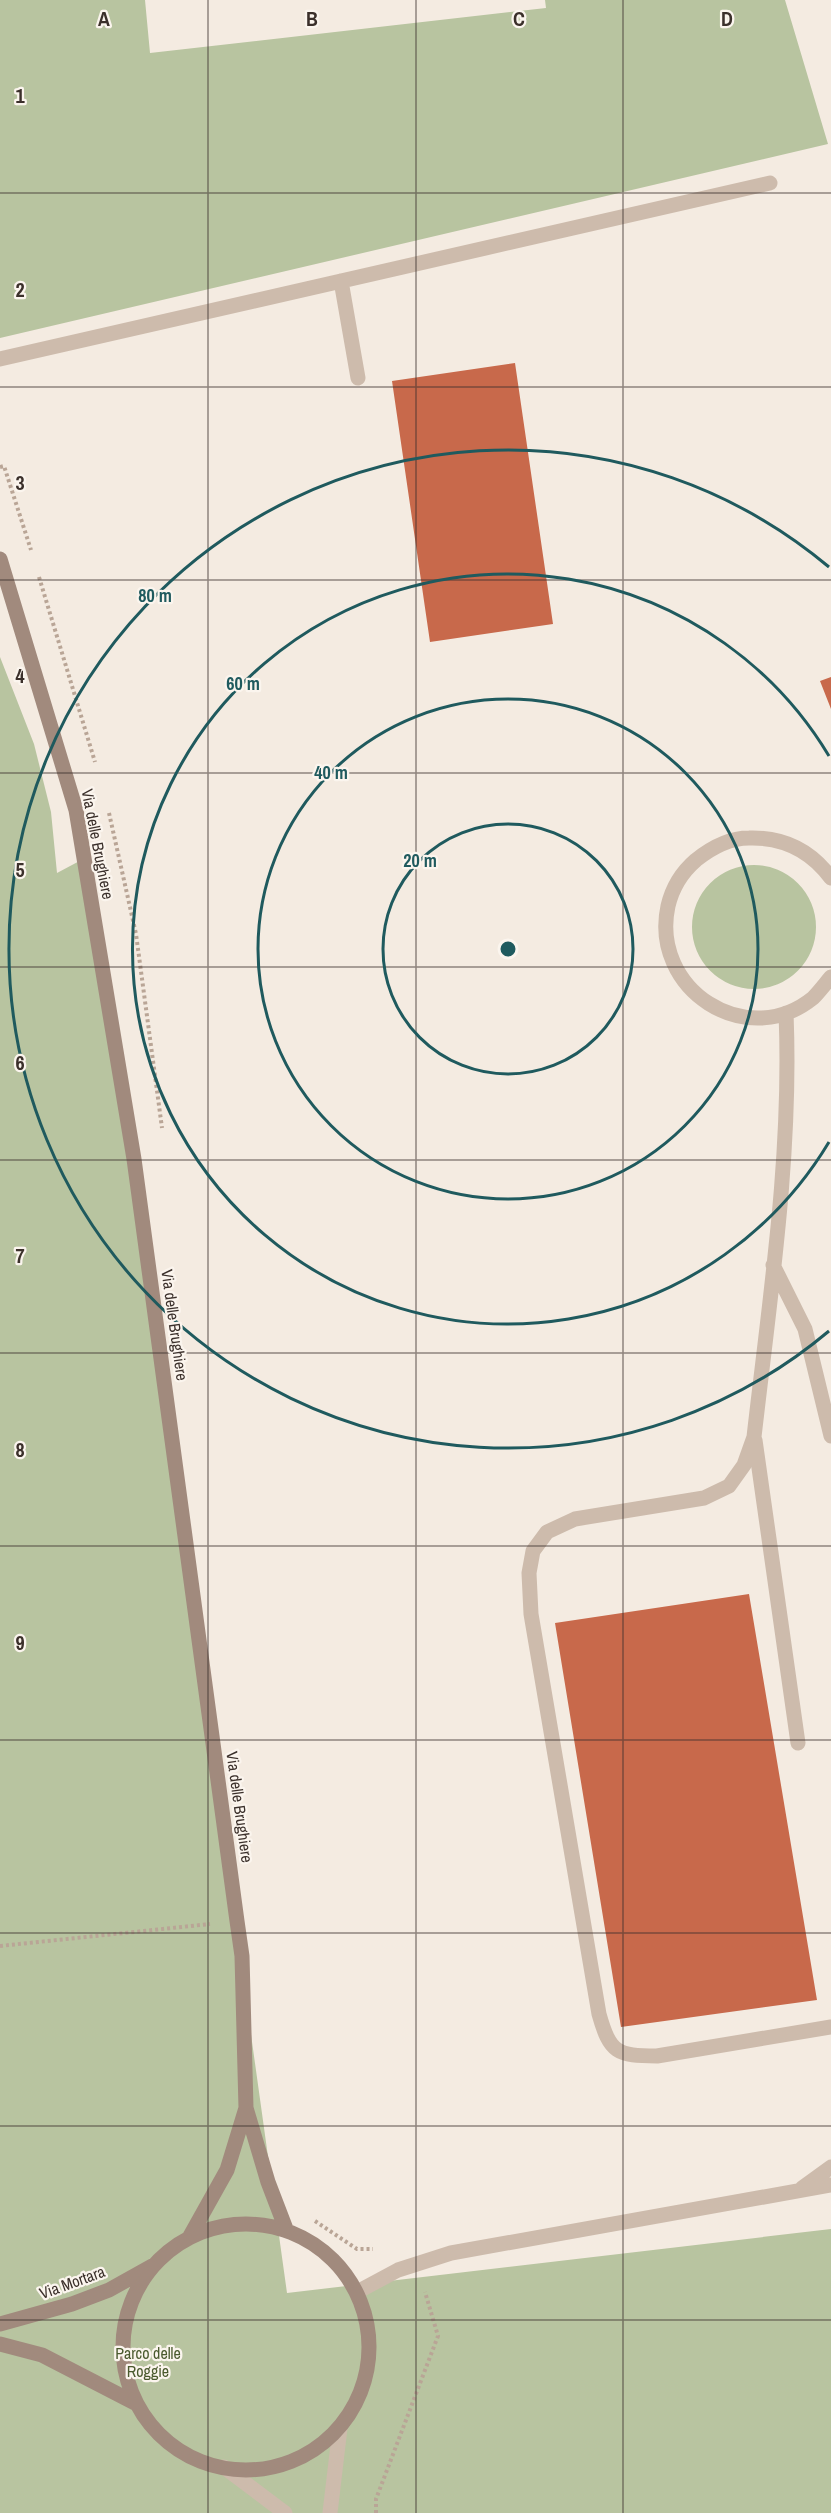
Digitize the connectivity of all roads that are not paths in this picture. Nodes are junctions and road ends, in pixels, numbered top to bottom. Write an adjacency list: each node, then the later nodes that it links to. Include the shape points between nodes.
1 (770, 183): 2 (street)
2 (341, 281): 3 (street); 4 (street)
3 (0, 359)
4 (358, 378)
5 (0, 559): 14 (street, Via delle Brughiere, via 76,810 134,1159 242,1956)
6 (831, 878): 8 (street, via 796,846 768,837 738,838 710,848 687,867 671,893 665,921 668,951 681,978 694,993 727,1014 757,1018)
7 (831, 977): 8 (street, via 813,998)
8 (786, 1013): 9 (street, via 788,1086)
9 (773, 1265): 10 (street, via 805,1329); 11 (street)
10 (831, 1436)
11 (754, 1437): 12 (street); 13 (street, via 744,1465 729,1486 704,1498 575,1519 547,1532 533,1551 529,1573 531,1614 606,2037 616,2050 632,2056 657,2056)
12 (798, 1743)
13 (831, 2027)
14 (246, 2108): 18 (street, Via delle Brughiere); 19 (street, Via delle Brughiere, via 227,2170)
15 (831, 2167): 17 (street)
16 (831, 2185): 17 (street)
17 (798, 2191): 21 (street, via 451,2253 398,2270)
18 (286, 2229): 19 (street, via 238,2224); 21 (street, via 328,2254)
19 (189, 2238): 20 (street, Via Mortara)
20 (152, 2266): 22 (street, Via Mortara, via 110,2290); 24 (street, via 128,2308 123,2356)
21 (357, 2292): 25 (street, via 371,2338 364,2386)
22 (0, 2324)
23 (0, 2344): 24 (street, via 42,2355)
24 (135, 2403): 26 (street, via 165,2441 207,2464)
25 (340, 2428): 26 (street, via 302,2458 255,2471); 28 (street)
26 (224, 2467): 27 (street)
27 (285, 2513)
28 (330, 2513)

